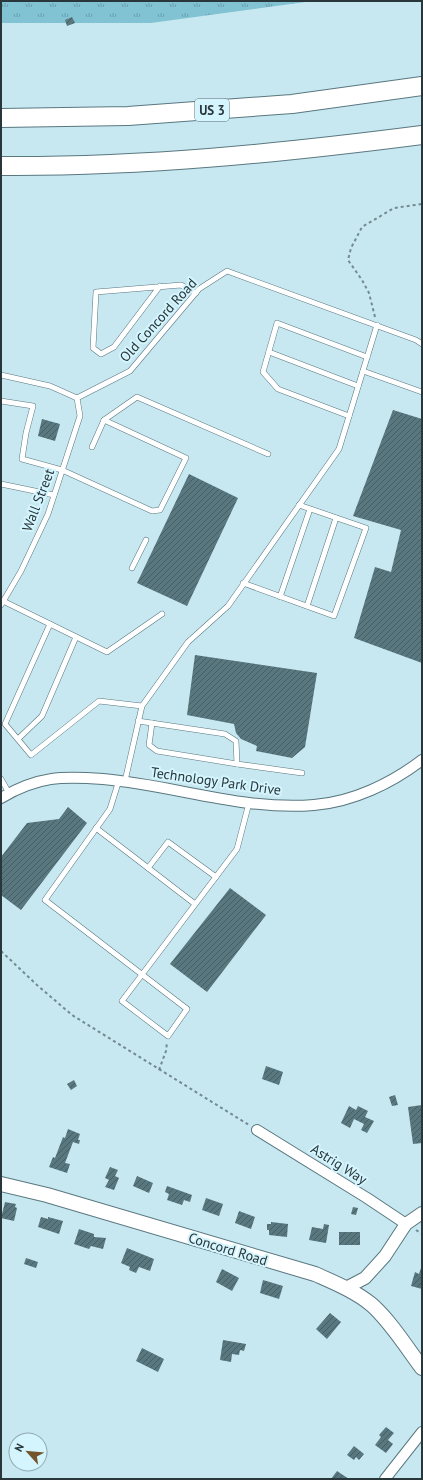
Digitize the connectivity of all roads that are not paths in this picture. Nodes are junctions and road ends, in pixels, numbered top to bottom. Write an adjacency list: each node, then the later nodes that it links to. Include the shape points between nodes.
1 (422, 86): 2 (highway, US 3, via 292,104 128,116)
2 (1, 118)
3 (422, 135): 4 (highway, via 225,157 84,165)
4 (1, 166)
5 (160, 286): 5 (lane, via 96,292 93,348 101,354 114,347); 6 (lane, via 181,285)
6 (196, 293): 7 (lane, Old Concord Road, via 227,271); 15 (lane, Old Concord Road, via 130,371)
7 (377, 325): 8 (lane, Old Concord Road); 10 (lane)
8 (422, 344)
9 (268, 352): 10 (lane, via 277,323); 13 (lane); 17 (lane, via 263,372 278,390)
10 (367, 357): 11 (lane)
11 (363, 371): 13 (lane); 14 (lane)
12 (1, 375): 15 (lane, via 50,386)
13 (358, 386): 17 (lane)
14 (422, 392)
15 (77, 398): 21 (lane, Wall Street, via 80,416)
16 (1, 401): 21 (lane, via 33,406 22,459)
17 (349, 416): 24 (lane, via 339,449)
18 (104, 420): 19 (lane); 20 (lane, via 137,396); 21 (lane, via 186,458 160,510 152,511)
19 (92, 447)
20 (268, 454)
21 (62, 470): 23 (lane, Wall Street)
22 (1, 484): 23 (lane)
23 (54, 495): 31 (lane, Wall Street, via 48,514 21,571)
24 (299, 505): 25 (lane); 29 (lane)
25 (310, 509): 26 (lane); 30 (lane)
26 (336, 518): 32 (lane); 32 (lane, via 366,528 334,616)
27 (146, 540): 28 (lane)
28 (132, 568)
29 (243, 583): 30 (lane); 36 (lane, via 228,606 188,642)
30 (280, 596): 32 (lane)
31 (2, 603): 34 (lane)
32 (307, 606)
33 (162, 614): 35 (lane, via 107,652)
34 (50, 624): 35 (lane); 39 (lane, via 5,724)
35 (76, 637): 39 (lane, via 42,716)
36 (142, 706): 37 (lane); 39 (lane, via 99,701 32,755)
37 (138, 721): 38 (lane); 44 (lane)
38 (152, 723): 41 (lane, via 226,734 236,741); 41 (lane, via 149,745 157,751)
39 (18, 739)
40 (422, 760): 46 (street, Technology Park Drive, via 375,788 343,800 315,805)
41 (237, 764): 42 (lane)
42 (302, 773)
43 (1, 779): 45 (lane)
44 (122, 780): 45 (street, Technology Park Drive, via 51,778 30,783); 46 (street, Technology Park Drive); 47 (lane, via 110,809)
45 (5, 795)
46 (249, 802): 49 (lane, via 237,849)
47 (96, 828): 48 (lane); 51 (lane, via 45,900)
48 (148, 868): 49 (lane, via 168,842); 50 (lane)
49 (216, 877): 50 (lane)
50 (195, 904): 51 (lane)
51 (142, 975): 51 (lane, via 187,1009 168,1036 122,1001)
52 (257, 1130): 55 (street, Astrig Way)
53 (1, 1184): 56 (main road, Concord Road, via 315,1274)
54 (422, 1213): 55 (street)
55 (406, 1224): 56 (street, via 385,1256 365,1278)
56 (346, 1288): 57 (main road, Concord Road, via 382,1315)
57 (422, 1368)
58 (422, 1432): 59 (street)
59 (385, 1479)

